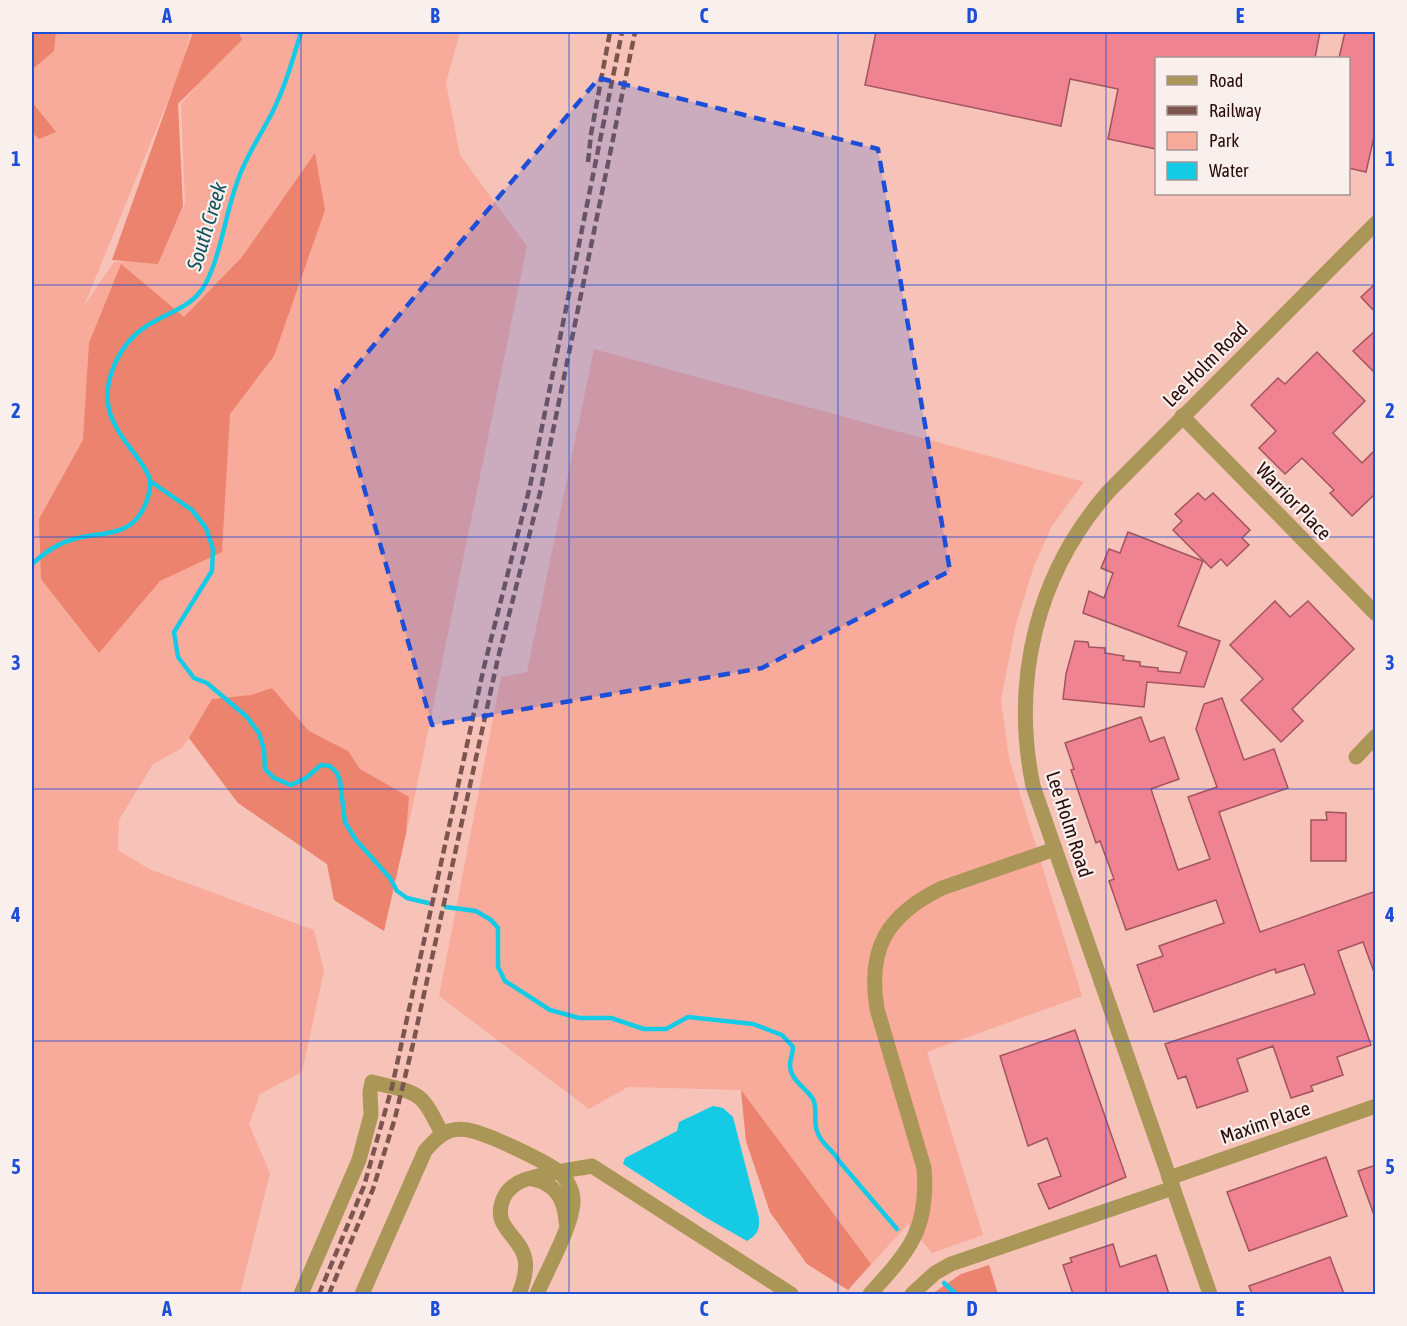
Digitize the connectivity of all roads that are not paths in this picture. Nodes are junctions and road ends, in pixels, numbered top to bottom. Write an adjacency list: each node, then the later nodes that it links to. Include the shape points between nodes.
1 (1376, 223): 2 (street, Lee Holm Road)
2 (1182, 416): 3 (street, Warrior Place); 6 (street, Lee Holm Road, via 1086,517 1065,550 1041,606 1027,674 1028,753 1033,786)
3 (1376, 614)
4 (1376, 735): 5 (street)
5 (1356, 758)
6 (1055, 849): 11 (street, Lee Holm Road); 18 (street, via 927,895 896,920 878,950 873,985 877,1009 924,1168 926,1188 924,1211 914,1239 898,1264)
7 (1376, 1106): 11 (street, Maxim Place)
8 (442, 1134): 9 (street, via 472,1131); 13 (street, via 420,1096 372,1082 371,1114 359,1160); 14 (street, via 416,1169)
9 (560, 1172): 10 (street); 12 (street, via 573,1201); 17 (street, via 592,1166)
10 (524, 1180): 12 (street, via 534,1179 554,1189 565,1209); 15 (street, via 513,1185 500,1208 505,1227 525,1257)
11 (1171, 1183): 19 (street, Maxim Place, via 951,1264); 20 (street, Lee Holm Road)
12 (566, 1227): 16 (street)
13 (301, 1294)
14 (362, 1294)
15 (519, 1294)
16 (537, 1294)
17 (791, 1294)
18 (870, 1294)
19 (912, 1294)
20 (1210, 1294)

